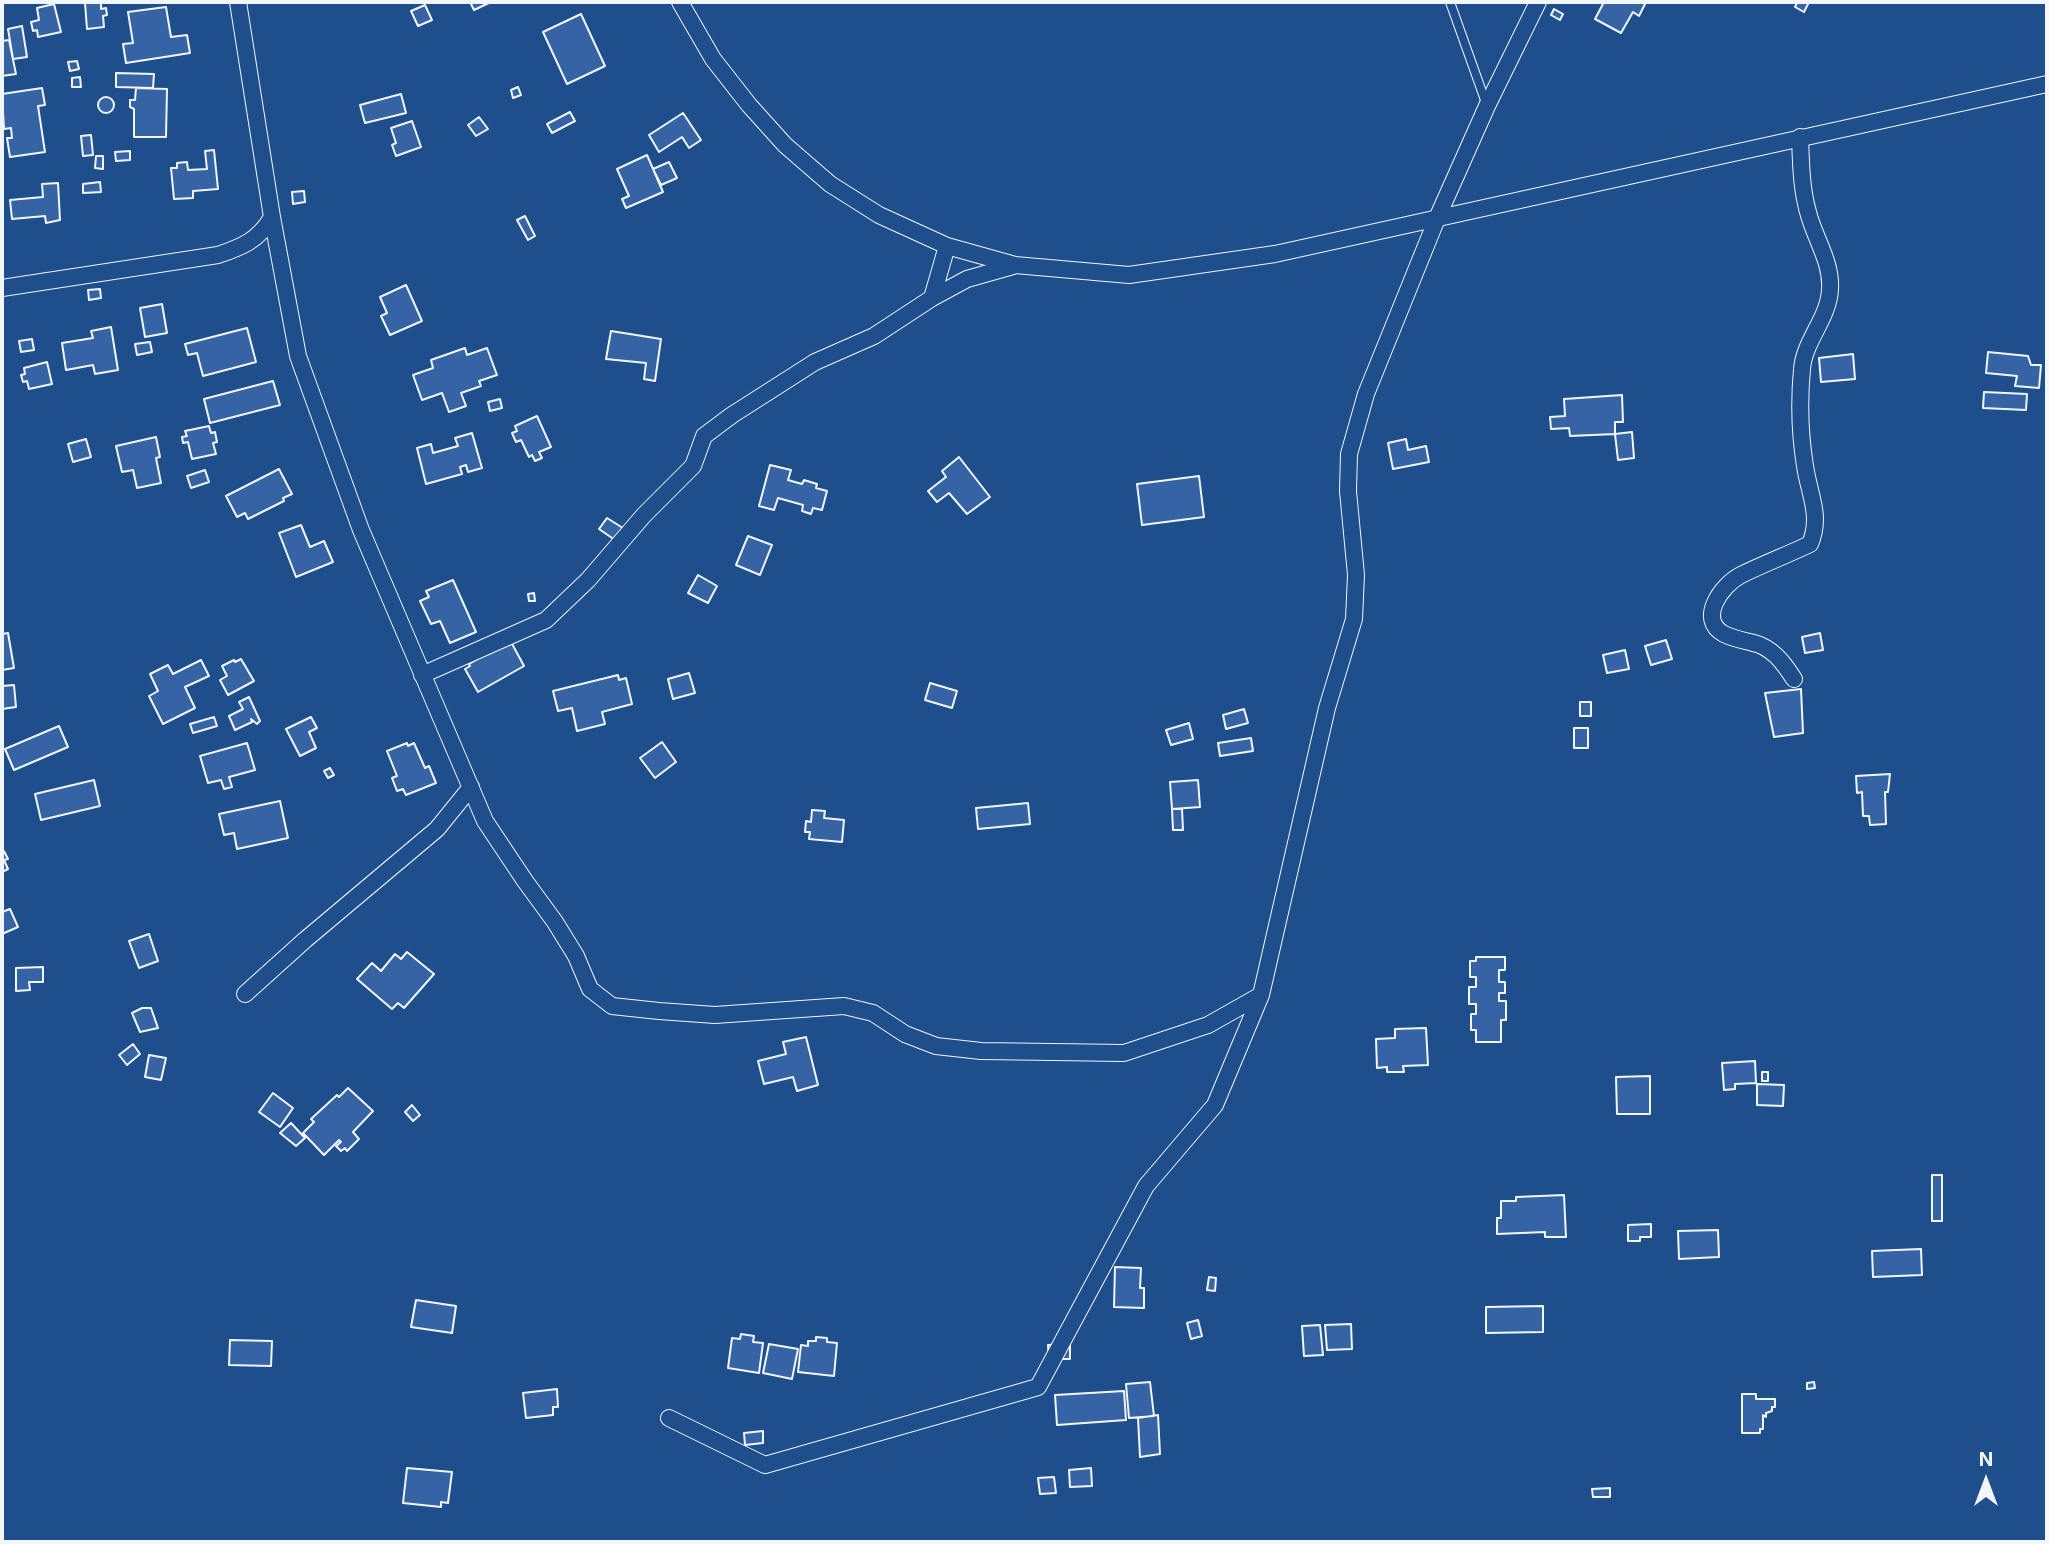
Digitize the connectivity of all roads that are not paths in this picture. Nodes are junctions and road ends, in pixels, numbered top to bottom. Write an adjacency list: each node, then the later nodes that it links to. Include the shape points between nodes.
1 (238, 2): 9 (street)
2 (680, 2): 10 (street, via 713,59 785,145 830,184 879,215)
3 (1450, 2): 6 (lane)
4 (1538, 2): 6 (street)
5 (2047, 84): 7 (street)
6 (1487, 106): 8 (street)
7 (1800, 137): 8 (street); 15 (street, via 1808,212 1824,254 1830,289 1802,367 1801,438 1815,531 1810,544 1738,576 1710,613 1712,624 1721,632 1774,652)
8 (1438, 216): 11 (street, via 1275,254 1129,275); 18 (street, via 1366,394 1349,454 1354,620 1327,708)
9 (272, 217): 12 (street, via 264,231 247,244 218,255); 14 (street, via 298,356 361,530)
10 (947, 246): 11 (street); 13 (street)
11 (1016, 265): 13 (street, via 967,279)
12 (2, 288)
13 (932, 298): 14 (street, via 874,336 815,362 704,436 693,466 546,620)
14 (422, 675): 16 (street)
15 (1794, 679)
16 (471, 787): 17 (street, via 437,829); 18 (street, via 485,821 555,922 590,989 612,1006 715,1015 844,1006 873,1013 905,1034 936,1046 1124,1053 1208,1025)
17 (245, 994)
18 (1261, 995): 19 (street, via 1215,1105 1146,1186 1038,1387 765,1465)
19 (669, 1418)

